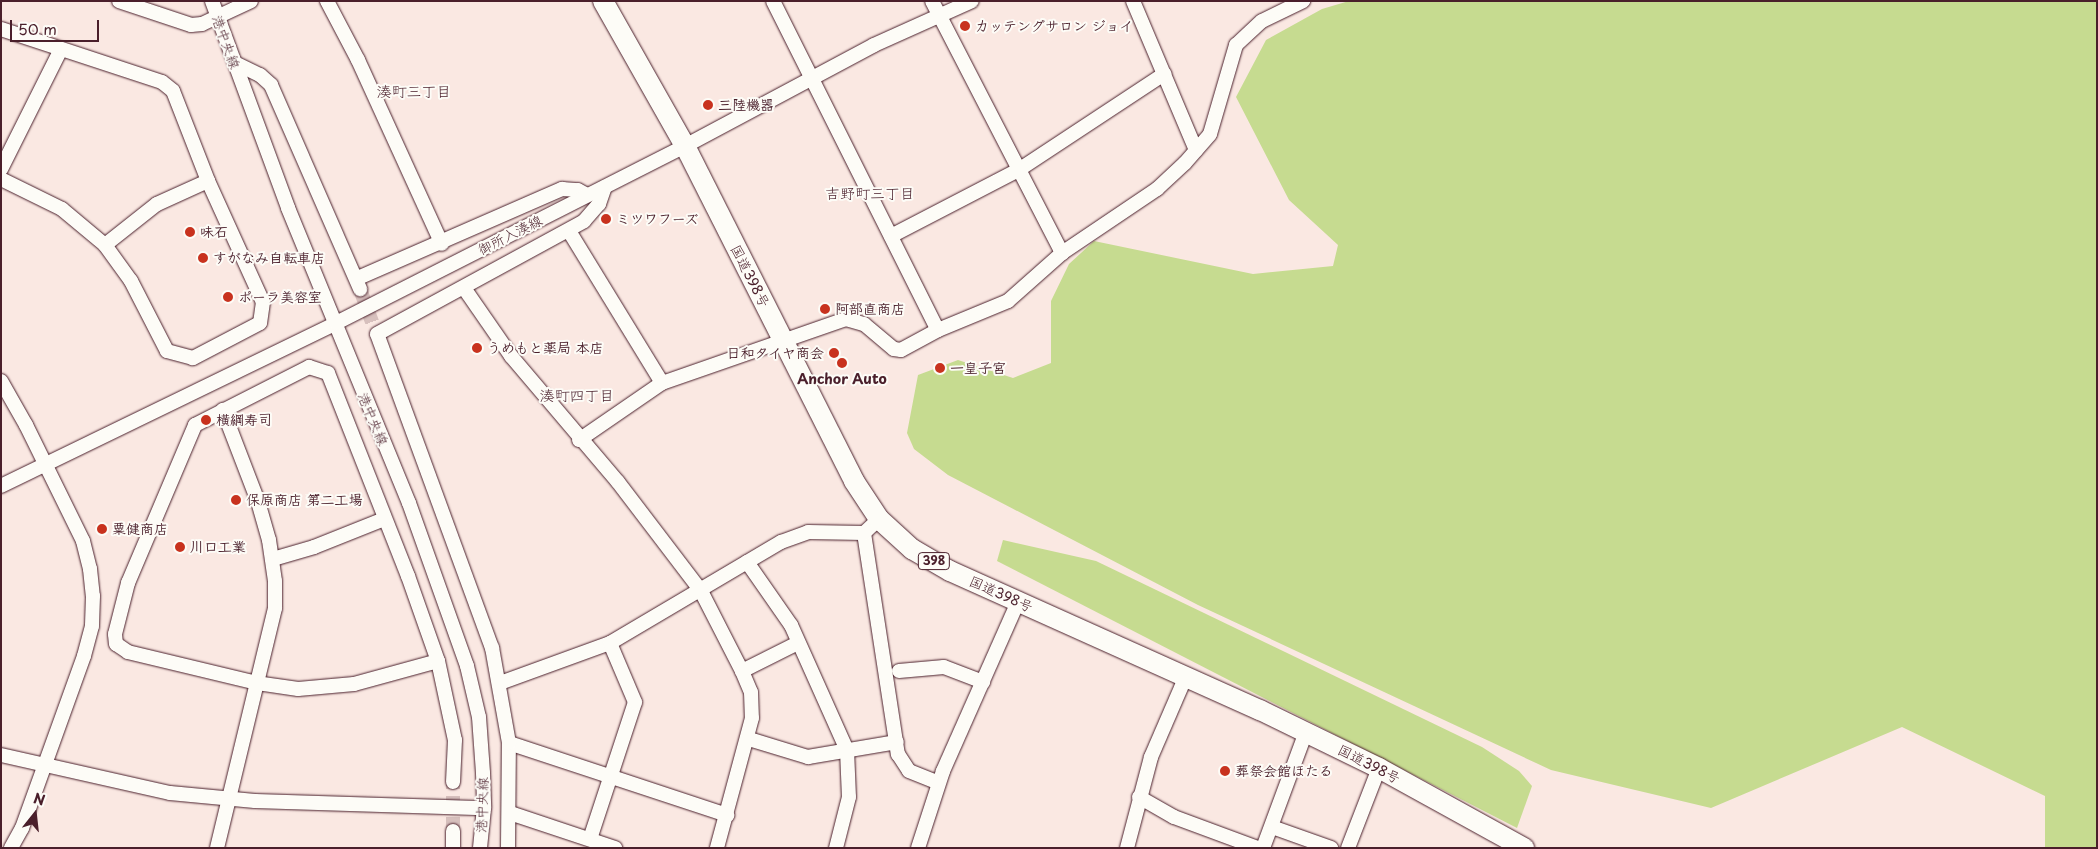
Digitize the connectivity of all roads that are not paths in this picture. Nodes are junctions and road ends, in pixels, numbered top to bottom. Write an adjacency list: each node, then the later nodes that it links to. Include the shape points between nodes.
1 (119, 1): 12 (street, via 191,25)
2 (212, 1): 12 (street, 港中央線)
3 (251, 1): 12 (street)
4 (327, 1): 28 (street, via 358,60)
5 (603, 1): 18 (highway, 国道398号 / 398)
6 (773, 1): 17 (street)
7 (932, 1): 11 (street)
8 (972, 1): 11 (street, 御所入湊線)
9 (1133, 1): 16 (street)
10 (1303, 1): 19 (street, via 1262,21 1236,44 1228,64 1217,116 1210,134)
11 (939, 16): 17 (street, 御所入湊線); 21 (street)
12 (218, 17): 15 (street, 港中央線)
13 (1, 29): 14 (street)
14 (62, 49): 20 (street); 23 (street, via 162,82 173,91)
15 (234, 63): 28 (street, via 260,75 271,85 359,284); 32 (street, 港中央線, via 288,208)
16 (1164, 74): 19 (street); 21 (street)
17 (812, 78): 18 (street, 御所入湊線); 27 (street)
18 (685, 146): 24 (street, 御所入湊線); 34 (highway, 国道398号 / 398)
19 (1196, 150): 30 (street, via 1158,189)
20 (1, 169)
21 (1020, 169): 27 (street); 30 (street)
22 (1, 179): 29 (street, via 62,209)
23 (208, 180): 29 (street, via 157,204); 29 (street, via 263,302 260,323 193,358 166,351 131,281)
24 (605, 187): 25 (street, 御所入湊線); 26 (street, via 592,215)
25 (587, 195): 28 (street, via 578,190 562,189); 32 (street, 御所入湊線)
26 (569, 231): 31 (street); 36 (street)
27 (891, 236): 33 (street)
28 (442, 244)
29 (105, 245)
30 (1062, 253): 33 (street, via 1008,301)
31 (464, 288): 38 (street, via 511,356); 56 (street, via 375,330 492,648)
32 (336, 323): 39 (street, 御所入湊線); 70 (street, 港中央線, via 409,503 468,666 479,717)
33 (938, 330): 34 (street, via 901,350 894,349 864,324 846,319)
34 (783, 342): 36 (street); 42 (highway, 国道398号 / 398, via 854,481)
35 (1, 381): 39 (street)
36 (662, 382): 38 (street)
37 (223, 410): 41 (street, via 309,367 328,373); 44 (street, via 259,504); 55 (street, via 196,425 128,583 115,634 116,644 128,652)
38 (579, 440): 46 (street, via 618,482)
39 (44, 465): 40 (street, 御所入湊線); 63 (street, via 82,541 90,568 93,596 92,626 84,656)
40 (1, 486)
41 (384, 519): 44 (street); 50 (street)
42 (879, 519): 43 (street); 47 (highway, 国道398号 / 398, via 912,549)
43 (864, 533): 45 (street, via 808,532 781,542); 59 (street)
44 (274, 559): 55 (street, via 275,608)
45 (748, 562): 46 (street); 49 (street, via 791,625)
46 (701, 591): 48 (street); 52 (street)
47 (1018, 602): 53 (highway, 国道398号 / 398); 54 (street)
48 (610, 643): 56 (street); 65 (street, via 635,702)
49 (798, 643): 52 (street); 61 (street)
50 (438, 661): 55 (street, via 354,684 298,689); 66 (street, via 455,740)
51 (899, 670): 54 (street, via 944,667)
52 (742, 672): 58 (street, via 753,702)
53 (1186, 676): 57 (highway, 国道398号 / 398); 68 (street, via 1151,757)
54 (983, 682): 67 (street)
55 (257, 683): 69 (street)
56 (500, 683): 60 (street)
57 (1306, 732): 64 (highway, 国道398号 / 398); 73 (street)
58 (749, 739): 61 (street, via 808,757); 72 (street)
59 (896, 742): 61 (street); 67 (street, via 898,754 910,771)
60 (509, 743): 65 (street); 71 (street)
61 (847, 750): 84 (street, via 849,797)
62 (1, 755): 63 (street)
63 (45, 766): 69 (street, via 160,791); 77 (street, via 22,828)
64 (1379, 768): 76 (highway, 国道398号 / 398); 90 (street)
65 (610, 774): 72 (street); 75 (street)
66 (454, 782)
67 (938, 783): 85 (street)
68 (1139, 797): 86 (street); 87 (street, via 1174,817)
69 (230, 798): 70 (street); 78 (street)
70 (484, 808): 80 (street, 港中央線)
71 (510, 813): 75 (street); 81 (street)
72 (727, 815): 83 (street)
73 (1272, 827): 88 (street); 89 (street)
74 (454, 831): 79 (street)
75 (590, 839): 82 (street)
76 (1519, 846)
77 (11, 848)
78 (217, 848)
79 (453, 848)
80 (480, 848)
81 (508, 848)
82 (615, 848)
83 (718, 848)
84 (836, 848)
85 (918, 848)
86 (1127, 848)
87 (1258, 848)
88 (1263, 848)
89 (1331, 848)
90 (1348, 848)

